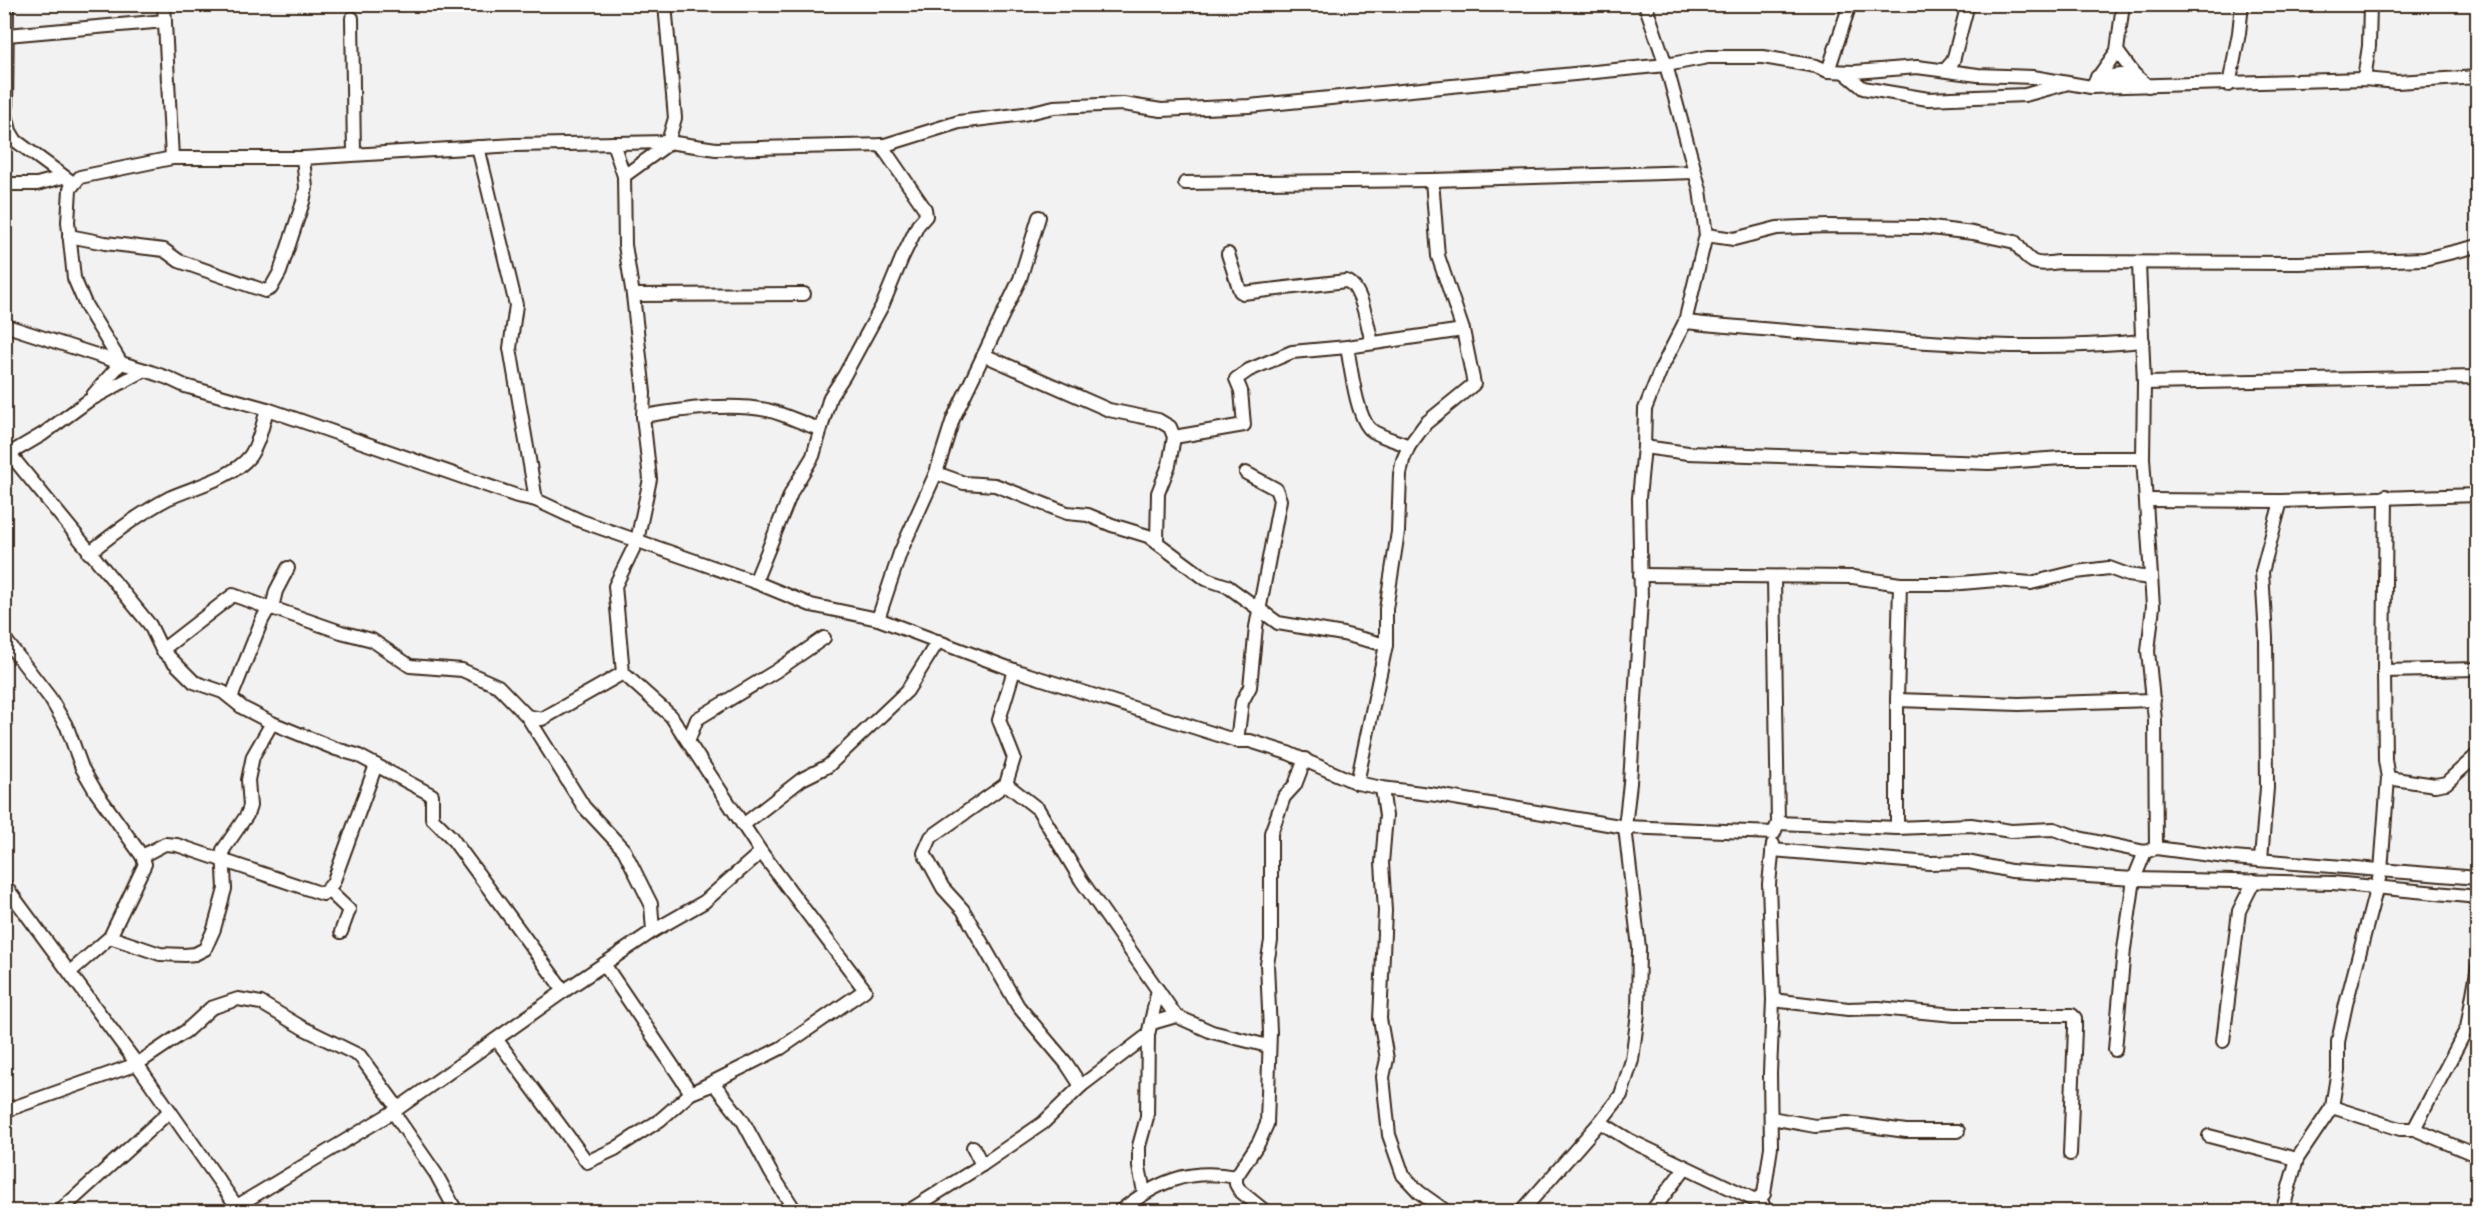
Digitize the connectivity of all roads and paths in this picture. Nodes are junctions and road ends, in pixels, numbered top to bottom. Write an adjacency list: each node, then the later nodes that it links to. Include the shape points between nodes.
1 (8, 4): 12 (street)
2 (164, 4): 11 (street)
3 (665, 4): 26 (street, via 675,118)
4 (1645, 4): 15 (street)
5 (1850, 4): 17 (street)
6 (1968, 4): 16 (street)
7 (2123, 4): 13 (street)
8 (2242, 4): 24 (street)
9 (2370, 4): 20 (street)
10 (352, 18): 30 (street)
11 (165, 21): 12 (street); 31 (street)
12 (7, 35): 14 (street)
13 (2117, 51): 19 (street); 22 (street)
14 (5, 64): 35 (street, via 10,131 16,141)
15 (1666, 65): 17 (street, via 1708,57 1763,57); 28 (street, via 1249,106 1161,110 1123,104 1054,107 959,122); 33 (street)
16 (1952, 67): 18 (street); 23 (street, via 1978,75)
17 (1828, 71): 18 (street)
18 (1844, 72): 23 (street, via 1863,88 1928,99 2025,95)
19 (2134, 74): 22 (street); 25 (street)
20 (2364, 79): 21 (street); 24 (street)
21 (2474, 79)
22 (2094, 82): 23 (street); 25 (street)
23 (2069, 83)
24 (2229, 85): 25 (street)
25 (2148, 86)
26 (669, 142): 27 (street); 28 (street, via 716,149); 34 (street)
27 (613, 143): 29 (street); 34 (street)
28 (881, 145): 61 (street, via 926,216 918,225 883,304 830,397)
29 (478, 147): 30 (street); 71 (street, via 516,305 510,348)
30 (354, 154): 32 (street)
31 (172, 158): 32 (street); 35 (street)
32 (303, 158): 41 (street, via 303,202 280,273 265,291 179,261 164,250)
33 (1695, 172): 36 (street); 40 (street)
34 (624, 176): 46 (street, via 625,245)
35 (68, 180): 38 (street); 41 (street)
36 (1432, 180): 37 (street); 49 (street, via 1438,255)
37 (1185, 183)
38 (4, 184)
39 (1039, 217): 53 (street, via 1020,279)
40 (1706, 235): 44 (street, via 1734,239 1778,228 1923,227 2015,242 2027,259 2038,265); 47 (street)
41 (69, 236): 54 (street, via 74,278 86,306)
42 (2478, 246): 44 (street, via 2424,259)
43 (1228, 254): 51 (street, via 1243,293 1352,282)
44 (2139, 264): 50 (street)
45 (804, 294): 46 (street)
46 (633, 295): 60 (street)
47 (1685, 322): 50 (street, via 1998,347 2073,347); 64 (street, via 1645,409)
48 (4, 325): 54 (street)
49 (1463, 330): 51 (street); 63 (street, via 1474,384 1426,423)
50 (2143, 341): 57 (street)
51 (1372, 343): 52 (street)
52 (1347, 347): 62 (street, via 1292,352 1249,370 1236,379 1245,425); 63 (street, via 1365,422 1372,431)
53 (984, 355): 62 (street, via 1109,410 1158,420 1170,427); 67 (street, via 953,419)
54 (121, 363): 55 (street); 58 (street)
55 (145, 370): 58 (street); 59 (street, via 184,386)
56 (2478, 376): 57 (street)
57 (2144, 383): 66 (street)
58 (88, 401): 65 (street)
59 (267, 409): 71 (street); 76 (street, via 253,451 241,464 208,483 169,498 127,523)
60 (643, 416): 61 (street, via 712,406 755,409); 74 (street, via 650,479)
61 (819, 429): 81 (street, via 813,456 792,491)
62 (1174, 437): 75 (street, via 1158,493)
63 (1409, 446): 89 (street, via 1400,474)
64 (1644, 447): 66 (street, via 1688,453 1989,463); 78 (street, via 1639,498)
65 (7, 455): 76 (street)
66 (2143, 458): 72 (street)
67 (936, 473): 75 (street, via 964,483 995,485); 85 (street, via 900,553)
68 (1246, 473): 84 (street, via 1280,494)
69 (2478, 495): 70 (street)
70 (2386, 496): 73 (street); 93 (street)
71 (536, 500): 74 (street)
72 (2147, 500): 73 (street); 80 (street)
73 (2281, 501): 119 (street, via 2262,572 2267,788)
74 (637, 541): 81 (street); 94 (street, via 615,586)
75 (1157, 541): 84 (street, via 1206,579 1227,586)
76 (89, 553): 90 (street, via 150,625)
77 (288, 568): 83 (street)
78 (1640, 574): 79 (street); 112 (street)
79 (1774, 578): 82 (street, via 1853,578); 113 (street)
80 (2150, 578): 82 (street, via 2109,568 2031,583 1996,580); 97 (street, via 2153,606 2148,651)
81 (755, 582): 85 (street, via 812,605)
82 (1900, 584): 96 (street)
83 (271, 608): 90 (street, via 233,595); 95 (street, via 249,650); 98 (street, via 372,639 410,666 462,670 498,686)
84 (1259, 608): 89 (street, via 1278,623); 103 (street, via 1250,687 1242,702)
85 (878, 619): 88 (street)
86 (4, 638): 118 (street, via 50,698 67,727 82,768)
87 (824, 638): 100 (street)
88 (938, 641): 92 (street); 111 (street, via 908,691 828,766 802,779)
89 (1386, 645): 108 (street)
90 (162, 650): 95 (street, via 194,682)
91 (2478, 669): 93 (street)
92 (1014, 670): 103 (street); 109 (street, via 999,720 1014,758)
93 (2384, 671): 107 (street)
94 (623, 673): 98 (street, via 542,719); 99 (street)
95 (231, 698): 101 (street)
96 (1896, 700): 97 (street, via 2019,704); 114 (street)
97 (2154, 700): 116 (street)
98 (527, 716): 129 (street, via 584,807 624,850 651,904)
99 (671, 716): 100 (street); 102 (street)
100 (697, 719): 102 (street)
101 (272, 723): 106 (street); 120 (street, via 253,756 247,815 226,843)
102 (688, 741): 111 (street)
103 (1237, 741): 105 (street, via 1250,741)
104 (2478, 754): 107 (street, via 2446,783)
105 (1305, 759): 108 (street); 142 (street, via 1295,784 1284,797 1271,833)
106 (376, 765): 127 (street); 136 (street, via 432,795 432,818 452,837)
107 (2388, 778): 121 (street)
108 (1357, 783): 110 (street)
109 (1006, 784): 135 (street, via 1038,809 1081,880); 145 (street, via 931,837 924,853 943,888 963,910 1018,1006)
110 (1382, 788): 112 (street); 171 (street, via 1386,816 1380,1018 1387,1059 1383,1077 1389,1136 1403,1175)
111 (743, 825): 117 (street)
112 (1625, 827): 113 (street); 151 (street, via 1639,948 1638,1013 1632,1060 1621,1095)
113 (1776, 828): 114 (street); 115 (street)
114 (1897, 828): 116 (street, via 1971,825 2011,831 2054,829 2079,838)
115 (1772, 850): 123 (street, via 1930,863 1968,862 2011,871); 137 (street, via 1769,884)
116 (2150, 850): 119 (street); 123 (street)
117 (761, 852): 129 (street, via 704,902); 132 (street, via 865,990 781,1048 690,1093)
118 (142, 856): 120 (street, via 165,844); 131 (street, via 145,864)
119 (2261, 859): 121 (street)
120 (223, 860): 127 (street, via 316,893); 131 (street, via 225,889 205,949 186,955 160,954)
121 (2381, 871): 122 (street); 126 (street)
122 (2478, 878)
123 (2134, 879): 124 (street); 143 (street)
124 (2254, 881): 126 (street, via 2333,883); 141 (street, via 2239,911)
125 (4, 884): 134 (street)
126 (2378, 889): 128 (street); 146 (street, via 2346,1004)
127 (328, 890): 130 (street, via 349,910)
128 (2478, 897)
129 (653, 931): 132 (street)
130 (341, 932)
131 (110, 937): 134 (street)
132 (604, 964): 136 (street)
133 (2478, 966): 152 (street, via 2467,1028)
134 (70, 972): 144 (street)
135 (1158, 990): 138 (street); 139 (street)
136 (564, 991): 140 (street)
137 (1773, 1000): 150 (street); 156 (street, via 1954,1015 2072,1016 2075,1028)
138 (1176, 1016): 139 (street); 142 (street, via 1212,1032)
139 (1150, 1029): 145 (street); 162 (street, via 1147,1117 1139,1146)
140 (497, 1040): 147 (street); 167 (street, via 586,1162 615,1149 660,1120 691,1093 714,1084 743,1121)
141 (2223, 1041)
142 (1268, 1046): 161 (street, via 1267,1124)
143 (2115, 1050)
144 (137, 1064): 147 (street, via 186,1031 211,1008 250,999 360,1056); 148 (street); 149 (street)
145 (1081, 1086): 159 (street, via 1043,1123)
146 (2332, 1107): 152 (street, via 2400,1129); 158 (street)
147 (396, 1110): 164 (street); 165 (street)
148 (4, 1111)
149 (170, 1111): 164 (street); 166 (street)
150 (1771, 1118): 153 (street, via 1815,1126 1847,1123 1906,1131); 163 (street, via 1767,1187)
151 (1600, 1122): 160 (street); 172 (street)
152 (2414, 1129): 157 (street)
153 (1958, 1131)
154 (2209, 1136): 158 (street)
155 (974, 1147): 159 (street)
156 (2070, 1154)
157 (2478, 1156)
158 (2296, 1159): 175 (street)
159 (982, 1165): 168 (street)
160 (1685, 1168): 163 (street, via 1755,1200); 173 (street)
161 (1236, 1177): 162 (street, via 1201,1173); 170 (street, via 1240,1191)
162 (1144, 1192): 169 (street)
163 (1760, 1198): 174 (street)
164 (239, 1209)
165 (454, 1211)
166 (59, 1212)
167 (796, 1212)
168 (907, 1212)
169 (1119, 1212)
170 (1266, 1212)
171 (1447, 1212)
172 (1521, 1212)
173 (1651, 1212)
174 (1766, 1212)
175 (2282, 1212)

